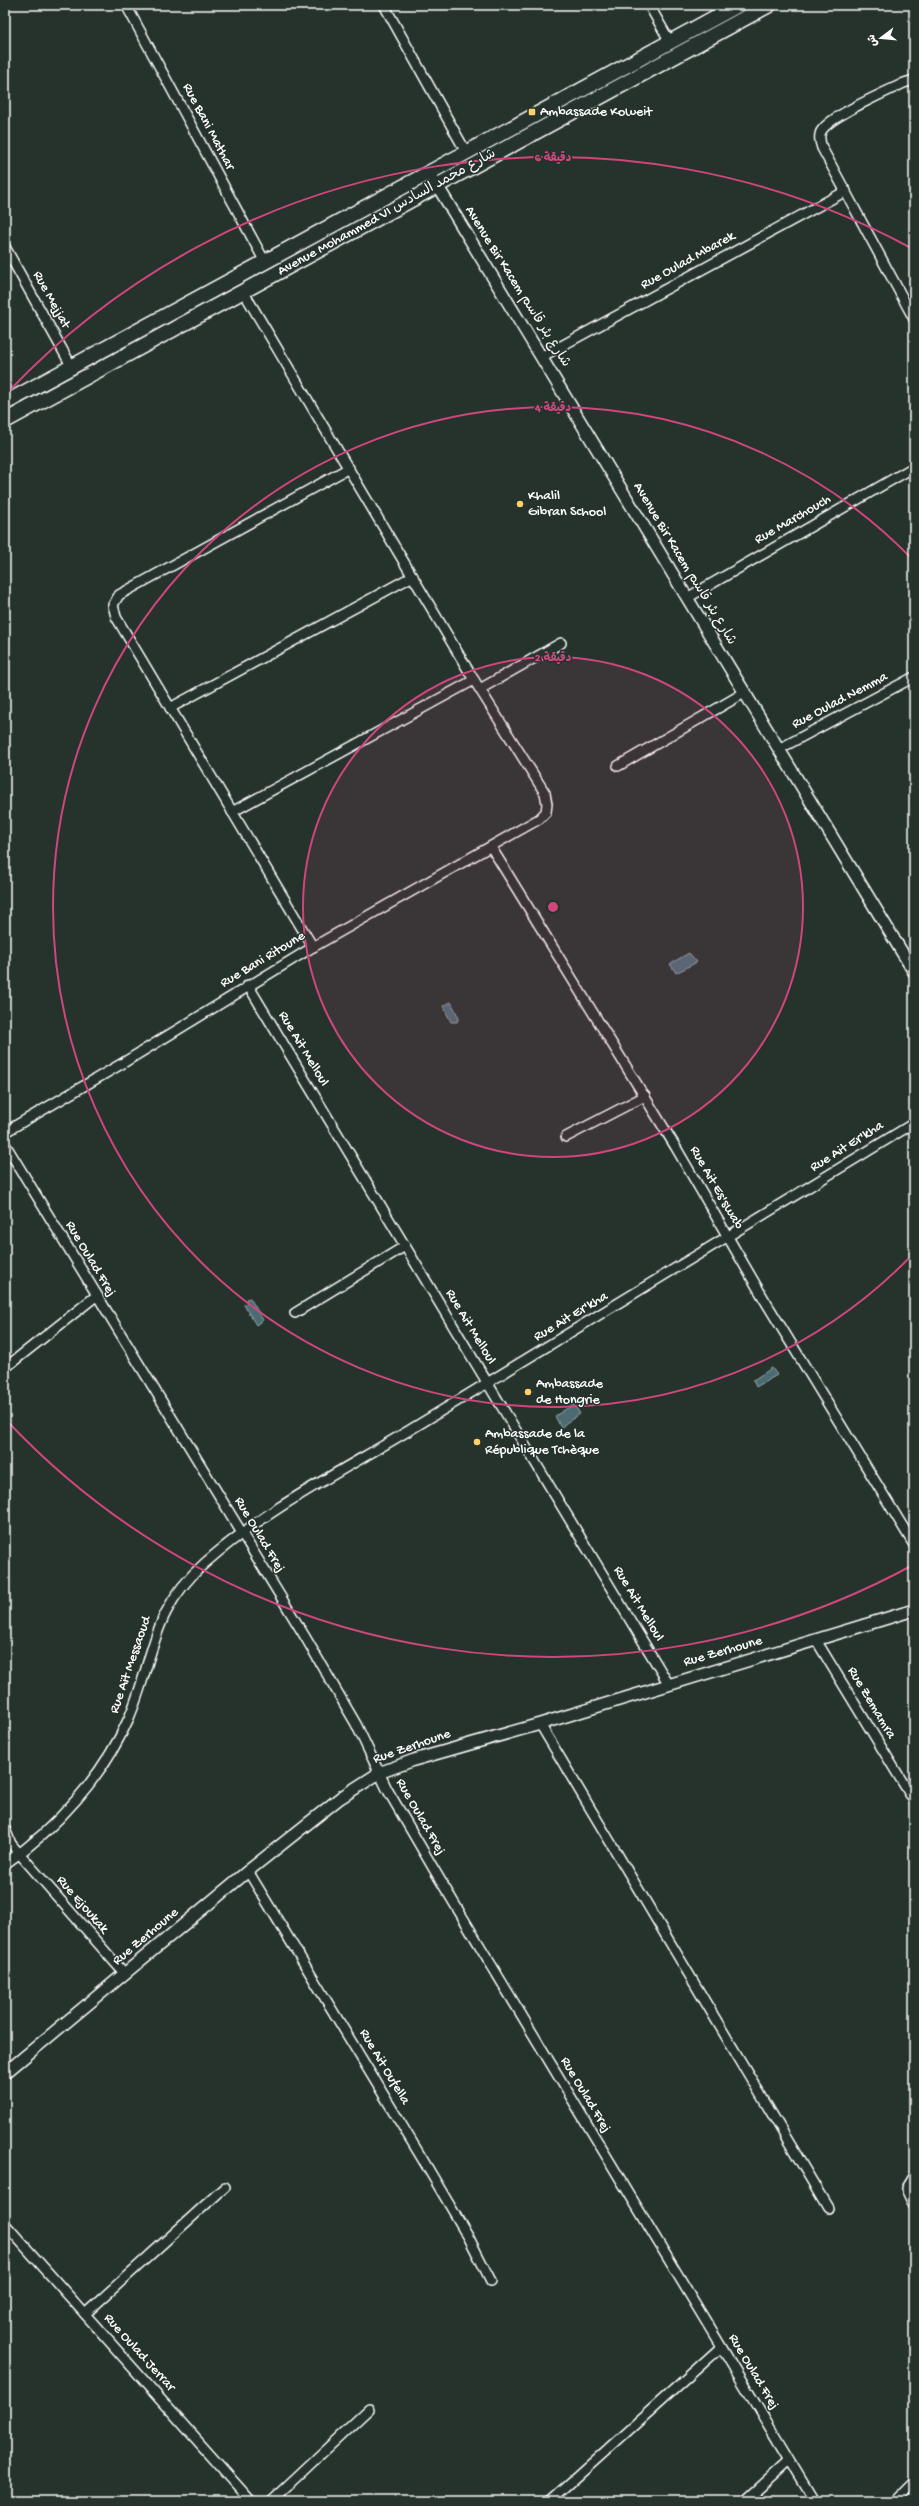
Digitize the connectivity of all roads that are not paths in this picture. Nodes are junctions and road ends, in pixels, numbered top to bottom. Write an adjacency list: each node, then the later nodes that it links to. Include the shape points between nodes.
1 (126, 5): 13 (street, Rue Bani Mathar)
2 (384, 5): 8 (street)
3 (649, 5): 6 (street)
4 (738, 5): 6 (main road, Avenue Mohammed VI شارع محمد السادس)
5 (769, 5): 10 (main road, Avenue Mohammed VI شارع محمد السادس)
6 (670, 42): 8 (main road, Avenue Mohammed VI شارع محمد السادس)
7 (914, 80): 11 (street, via 835,119 823,129 820,134 822,148)
8 (466, 152): 9 (main road, Avenue Mohammed VI شارع محمد السادس)
9 (429, 172): 10 (street, Avenue Bir Kacem شارع بئر قاسم); 13 (main road, Avenue Mohammed VI شارع محمد السادس)
10 (437, 185): 14 (main road, Avenue Mohammed VI شارع محمد السادس); 16 (street, Avenue Bir Kacem شارع بئر قاسم)
11 (846, 191): 15 (street); 16 (street, Rue Oulad Mbarek)
12 (5, 247): 17 (street, Rue Mejjat)
13 (265, 262): 17 (main road, Avenue Mohammed VI شارع محمد السادس)
14 (243, 291): 19 (main road, Avenue Mohammed VI شارع محمد السادس); 21 (street)
15 (914, 319)
16 (543, 356): 23 (street, Avenue Bir Kacem شارع بئر قاسم)
17 (72, 367): 18 (main road, Avenue Mohammed VI شارع محمد السادس)
18 (5, 403)
19 (5, 421)
20 (914, 466): 23 (street, Rue Marchouch)
21 (349, 468): 22 (street); 29 (street, via 114,600 113,610 116,617)
22 (413, 576): 26 (street); 29 (street)
23 (687, 598): 28 (street, Avenue Bir Kacem شارع بئر قاسم)
24 (561, 643): 27 (street)
25 (914, 677): 30 (street, Rue Oulad Nemma)
26 (474, 680): 27 (street); 32 (street)
27 (480, 689): 33 (street, Rue Bani Ritoune, via 545,794 548,804 546,812 539,819)
28 (744, 693): 30 (street, Avenue Bir Kacem شارع بئر قاسم); 31 (street)
29 (170, 708): 32 (street)
30 (779, 749): 35 (street, Avenue Bir Kacem شارع بئر قاسم)
31 (618, 766)
32 (232, 812): 34 (street)
33 (491, 847): 34 (street, Rue Bani Ritoune); 37 (street, Rue Ait Es'swab)
34 (313, 947): 36 (street, Rue Bani Ritoune)
35 (914, 972)
36 (248, 985): 39 (street, Rue Bani Ritoune, via 123,1063); 43 (street, Rue Ait Melloul)
37 (644, 1096): 40 (street); 42 (street, Rue Ait Es'swab)
38 (914, 1123): 42 (street, Rue Ait Er'kha)
39 (5, 1132)
40 (566, 1137)
41 (5, 1144): 44 (street, Rue Oulad Frej)
42 (727, 1236): 47 (street, Rue Ait Er'kha); 49 (street, Rue Ait Es'swab)
43 (405, 1246): 45 (street); 47 (street, Rue Ait Melloul)
44 (96, 1296): 46 (street); 48 (street, Rue Oulad Frej)
45 (295, 1313)
46 (5, 1368)
47 (488, 1382): 48 (street, Rue Ait Er'kha); 52 (street, Rue Ait Melloul)
48 (241, 1534): 54 (street, Rue Oulad Frej, via 356,1724); 58 (street, Rue Aït Messaoud, via 196,1571 169,1603 157,1628 129,1718 109,1754 70,1806)
49 (914, 1545)
50 (914, 1610): 51 (street, Rue Zerhoune)
51 (816, 1640): 52 (street, Rue Zerhoune); 55 (street, Rue Zemamra)
52 (668, 1683): 53 (street, Rue Zerhoune)
53 (540, 1724): 54 (street, Rue Zerhoune, via 414,1760); 66 (street)
54 (379, 1773): 60 (street, Rue Zerhoune, via 340,1798); 70 (street, Rue Oulad Frej, via 438,1878)
55 (914, 1801)
56 (5, 1829): 57 (street)
57 (8, 1842): 58 (street, Rue Ejoukak)
58 (19, 1854): 59 (street, Rue Aït Messaoud); 61 (street, Rue Ejoukak)
59 (5, 1864)
60 (248, 1871): 61 (street, Rue Zerhoune); 68 (street, Rue Ait Oufella, via 426,2165)
61 (125, 1974): 62 (street, Rue Zerhoune)
62 (5, 2073)
63 (914, 2175): 65 (street, via 906,2188)
64 (225, 2187): 69 (street)
65 (914, 2205)
66 (828, 2208)
67 (5, 2224): 69 (street, Rue Oulad Jerrar)
68 (491, 2281)
69 (85, 2314): 74 (street, Rue Oulad Jerrar)
70 (721, 2347): 72 (street, Rue Oulad Frej); 76 (street)
71 (370, 2409): 75 (street)
72 (789, 2461): 77 (street); 78 (street, Rue Oulad Frej)
73 (914, 2482): 79 (street)
74 (251, 2501)
75 (271, 2501)
76 (550, 2501)
77 (745, 2501)
78 (814, 2501)
79 (895, 2501)

